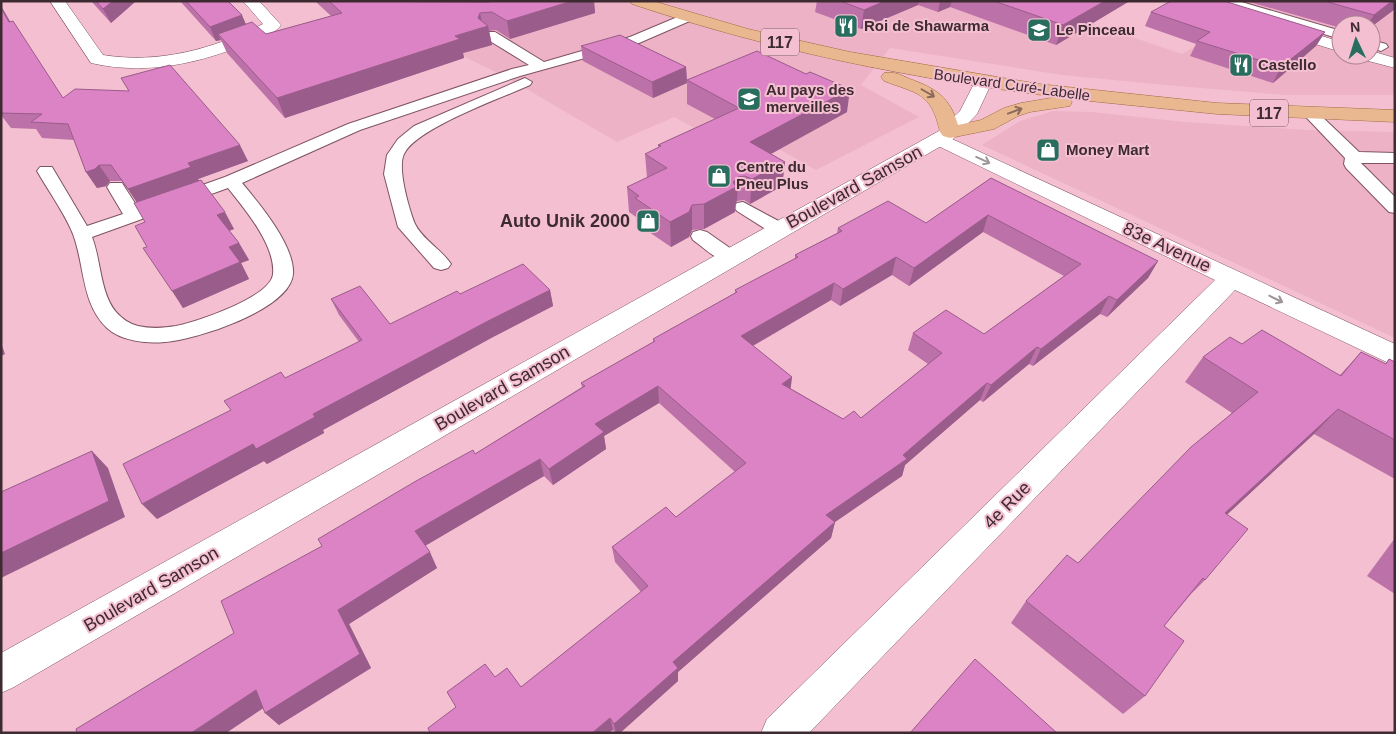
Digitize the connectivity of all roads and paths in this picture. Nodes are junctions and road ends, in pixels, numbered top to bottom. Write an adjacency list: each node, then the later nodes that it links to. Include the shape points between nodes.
1 (57, 1): 2 (street, via 97,59 138,64 196,54 252,36 273,25)
2 (250, 1)
3 (636, 1): 5 (main road, Boulevard Curé-Labelle / 117)
4 (1218, 5): 6 (lane); 8 (street)
5 (687, 17): 9 (main road, Boulevard Curé-Labelle / 117); 12 (lane, via 640,38)
6 (1331, 33)
7 (490, 35): 12 (lane)
8 (1331, 44)
9 (834, 54): 13 (main road, Boulevard Curé-Labelle / 117); 17 (main road, one-way to 17, via 932,95 943,106)
10 (1381, 54): 11 (street)
11 (1395, 64)
12 (542, 67): 21 (lane, via 516,72 354,126); 30 (lane, via 528,81 420,129 395,155 393,174 407,227)
13 (984, 82): 14 (main road, Boulevard Curé-Labelle / 117); 17 (street, Boulevard Samson, via 968,114)
14 (1098, 98): 15 (main road, Boulevard Curé-Labelle / 117); 17 (main road, one-way to 14, via 987,125 1028,107)
15 (1311, 114): 16 (main road, Boulevard Curé-Labelle / 117); 18 (lane)
16 (1395, 116)
17 (944, 136): 26 (street, Boulevard Samson); 31 (street, 83e Avenue, one-way to 31)
18 (1354, 157): 19 (lane); 24 (lane, via 1352,164)
19 (1395, 158)
20 (46, 172): 27 (lane)
21 (231, 181): 25 (lane); 27 (lane, via 276,248 284,265 283,276 280,283 256,303 205,326 155,335 118,326 98,297)
22 (116, 187): 25 (lane)
23 (743, 207): 26 (lane)
24 (1395, 208)
25 (134, 216): 27 (lane)
26 (779, 230): 29 (street, Boulevard Samson)
27 (82, 234)
28 (700, 236): 29 (lane)
29 (730, 257): 33 (street, Boulevard Samson)
30 (441, 264)
31 (1232, 278): 32 (street, 83e Avenue, one-way to 32); 34 (street, 4e Rue)
32 (1395, 356)
33 (1, 674)
34 (781, 733)

